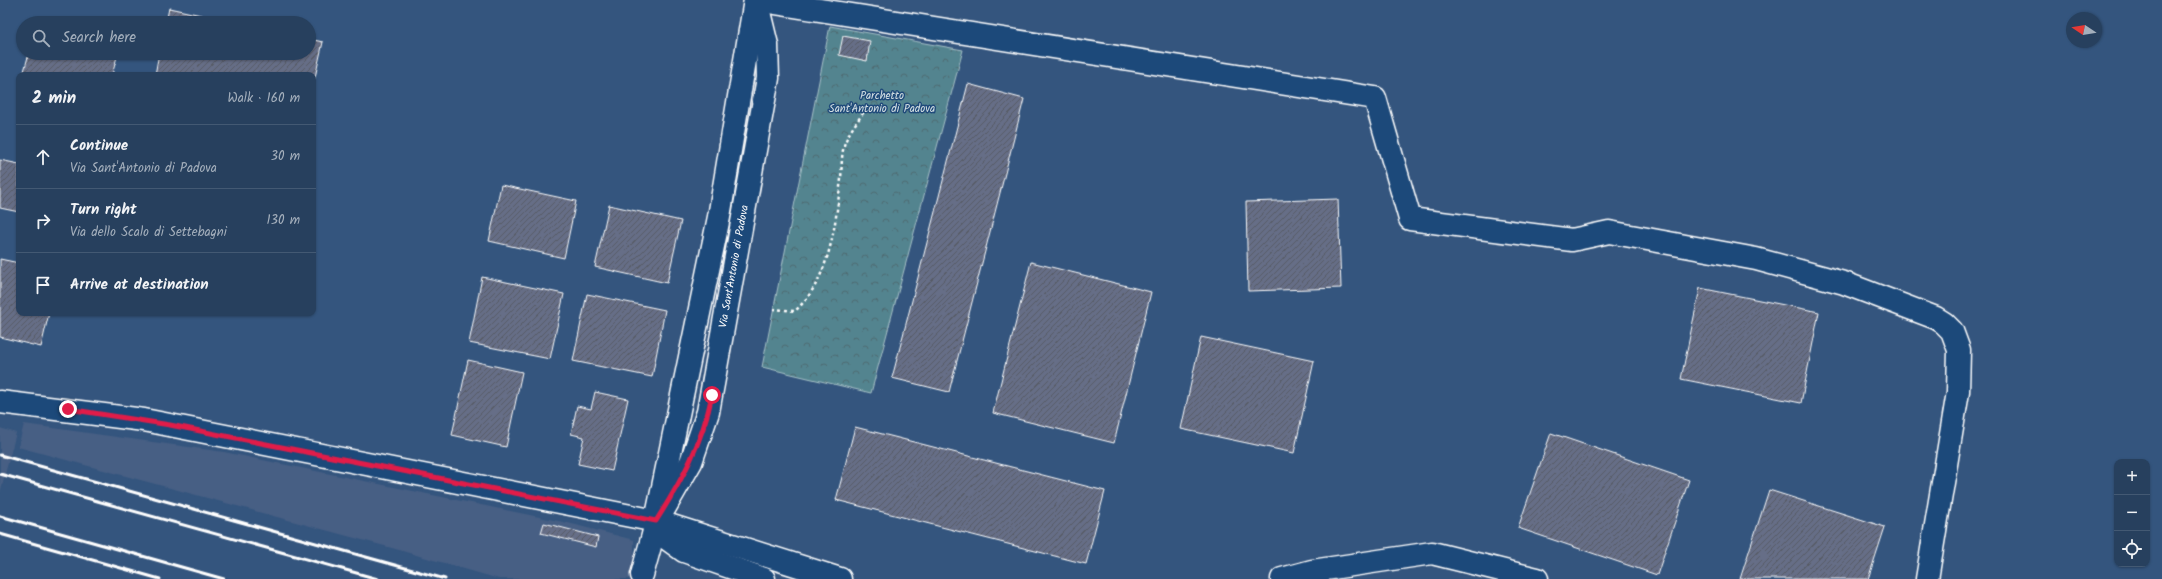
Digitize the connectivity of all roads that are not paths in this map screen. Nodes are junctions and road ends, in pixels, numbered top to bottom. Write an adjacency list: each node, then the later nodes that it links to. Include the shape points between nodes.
1 (756, 0): 3 (street, Via Sant'Antonio di Padova, via 719,217); 3 (street, Via Sant'Antonio di Padova, via 767,45 768,78 712,395 704,429 691,462); 9 (street, via 1375,98 1410,219 1572,240 1609,232 1756,259 1844,283 1936,318 1952,331 1957,342 1958,392)
2 (0, 402): 3 (street, via 150,421)
3 (656, 521): 4 (street, Via Sant'Antonio di Padova); 5 (street, via 666,538 684,552); 6 (street)
4 (642, 575)
5 (764, 579)
6 (840, 579)
7 (1282, 579): 8 (street, via 1312,571 1432,552)
8 (1537, 579)
9 (1928, 579)

